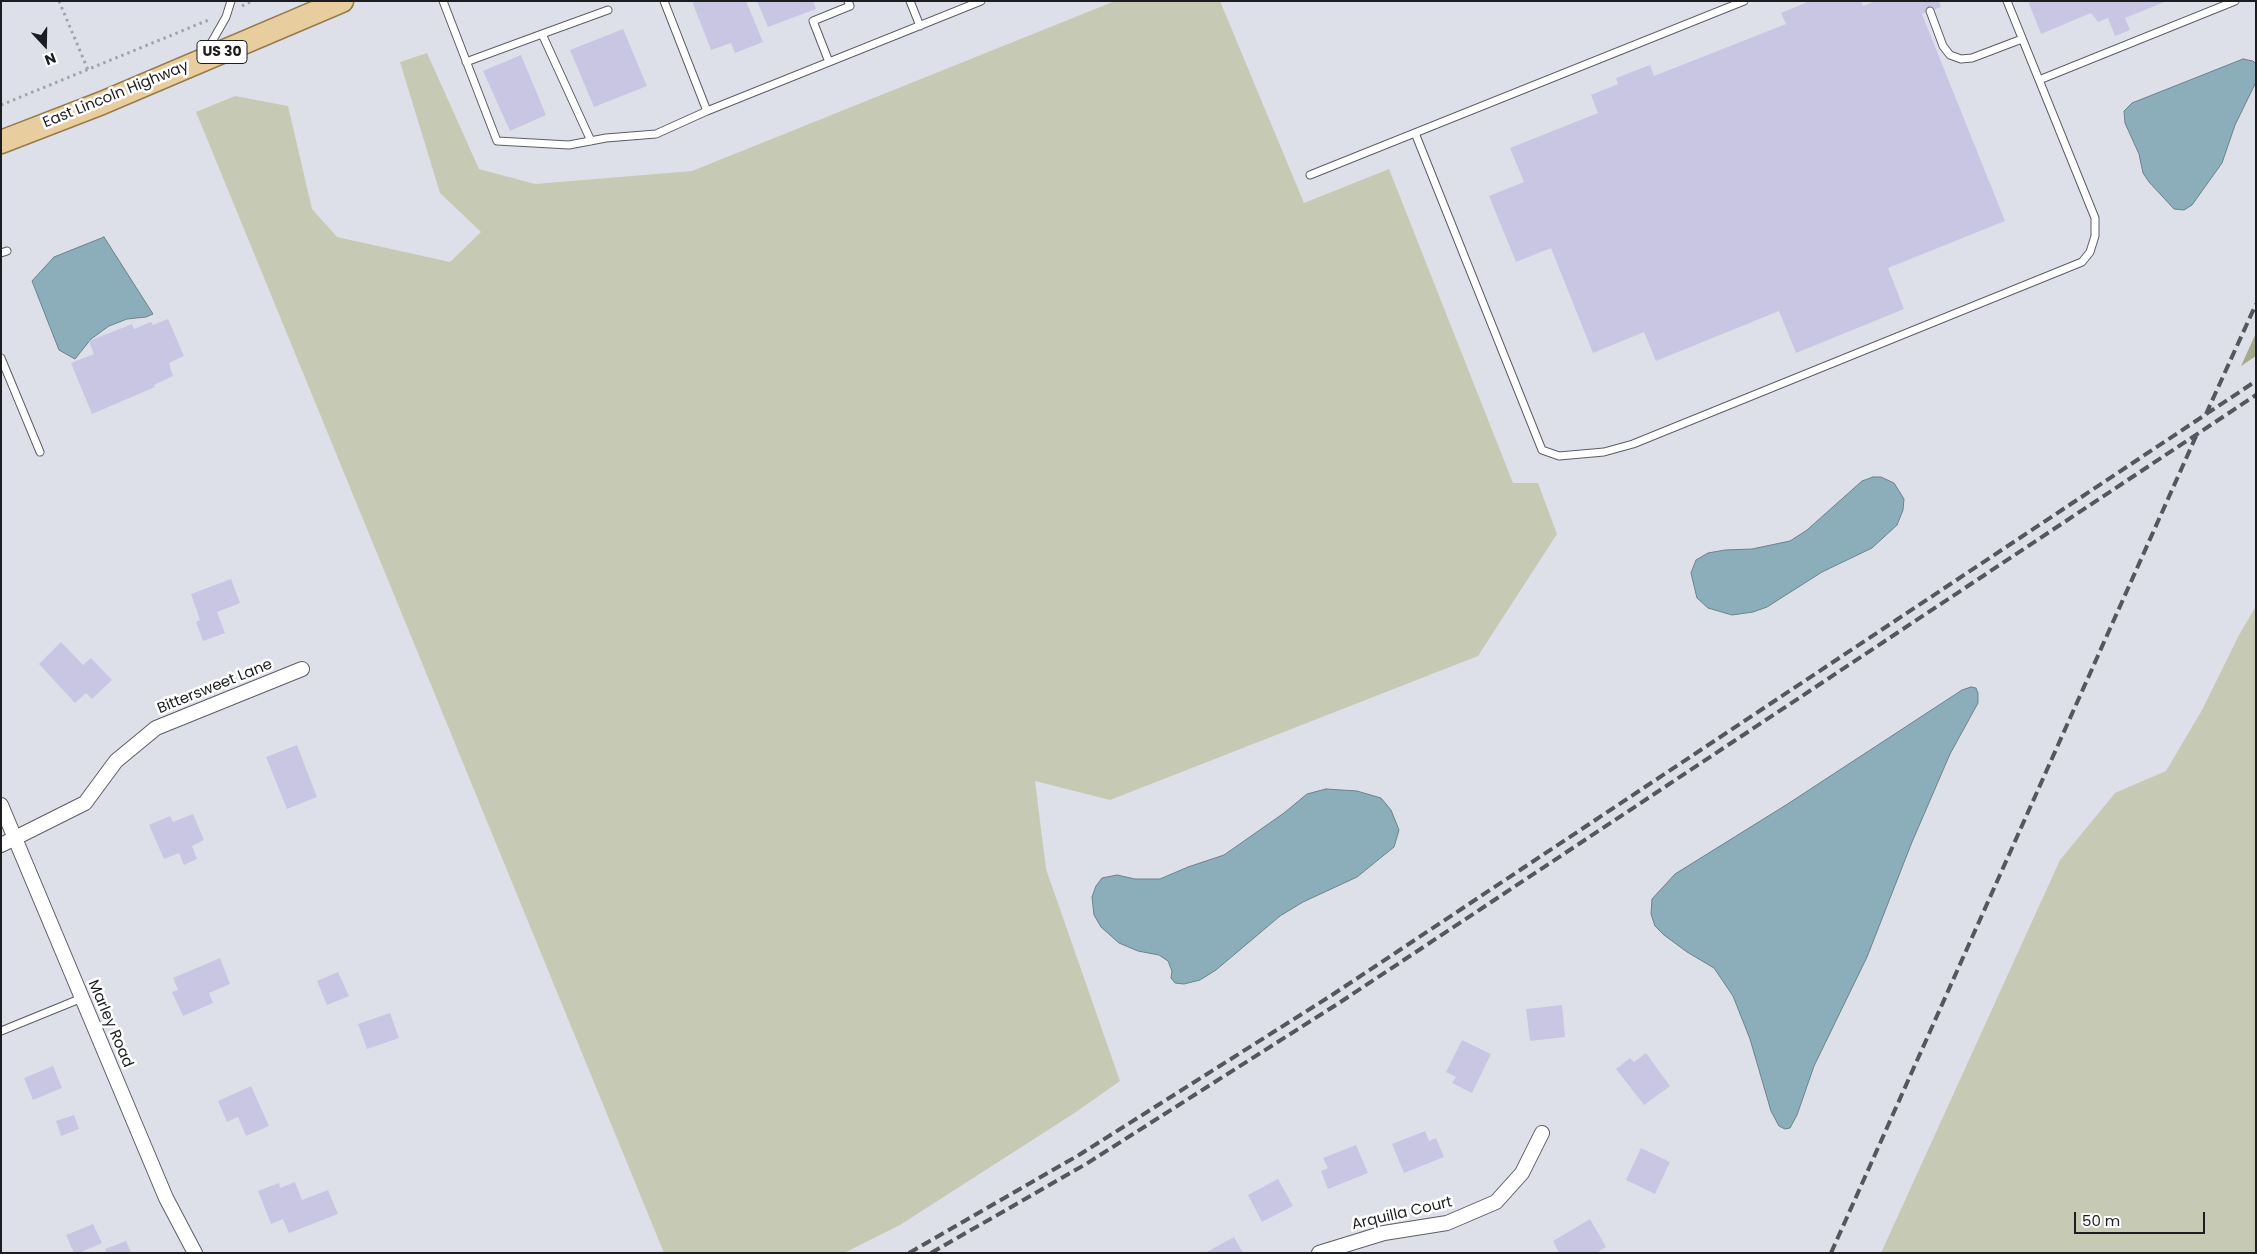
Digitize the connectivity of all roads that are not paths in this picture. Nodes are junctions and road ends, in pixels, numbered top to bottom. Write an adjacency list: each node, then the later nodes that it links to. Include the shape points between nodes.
1 (231, 1): 16 (lane, via 216,37)
2 (341, 1): 16 (main road, East Lincoln Highway / US 30)
3 (443, 1): 17 (lane)
4 (664, 1): 20 (lane)
5 (848, 1): 18 (lane, via 850,6 813,21)
6 (910, 1): 13 (lane)
7 (981, 1): 13 (lane)
8 (1744, 1): 21 (lane)
9 (2007, 1): 15 (lane)
10 (2235, 1): 19 (lane)
11 (608, 10): 14 (lane)
12 (1930, 11): 15 (lane, via 1943,46 1950,55 1961,59 1972,58)
13 (920, 26): 18 (lane)
14 (542, 34): 17 (lane); 22 (lane)
15 (2022, 38): 19 (lane)
16 (200, 61): 23 (main road, East Lincoln Highway / US 30)
17 (466, 62): 22 (lane, via 497,141 569,145)
18 (829, 62): 20 (lane)
19 (2039, 80): 21 (lane, via 2095,218 2095,236 2090,252 2082,262 1633,444 1582,456 1559,456 1542,450)
20 (707, 111): 22 (lane, via 656,134)
21 (1416, 133): 24 (lane)
22 (591, 141)
23 (1, 142)
24 (1310, 175)
25 (1, 358): 26 (lane)
26 (40, 452)
27 (302, 669): 29 (street, Bittersweet Lane, via 156,728 116,761 85,803)
28 (1, 805): 29 (street, Marley Road)
29 (15, 839): 30 (street, Bittersweet Lane); 31 (street, Marley Road)
30 (1, 845)
31 (82, 998): 32 (lane); 34 (street, Marley Road, via 166,1198)
32 (1, 1032)
33 (1542, 1133): 35 (street, Arquilla Court, via 1522,1173 1496,1202 1448,1223 1384,1232)
34 (194, 1253)
35 (1319, 1253)

